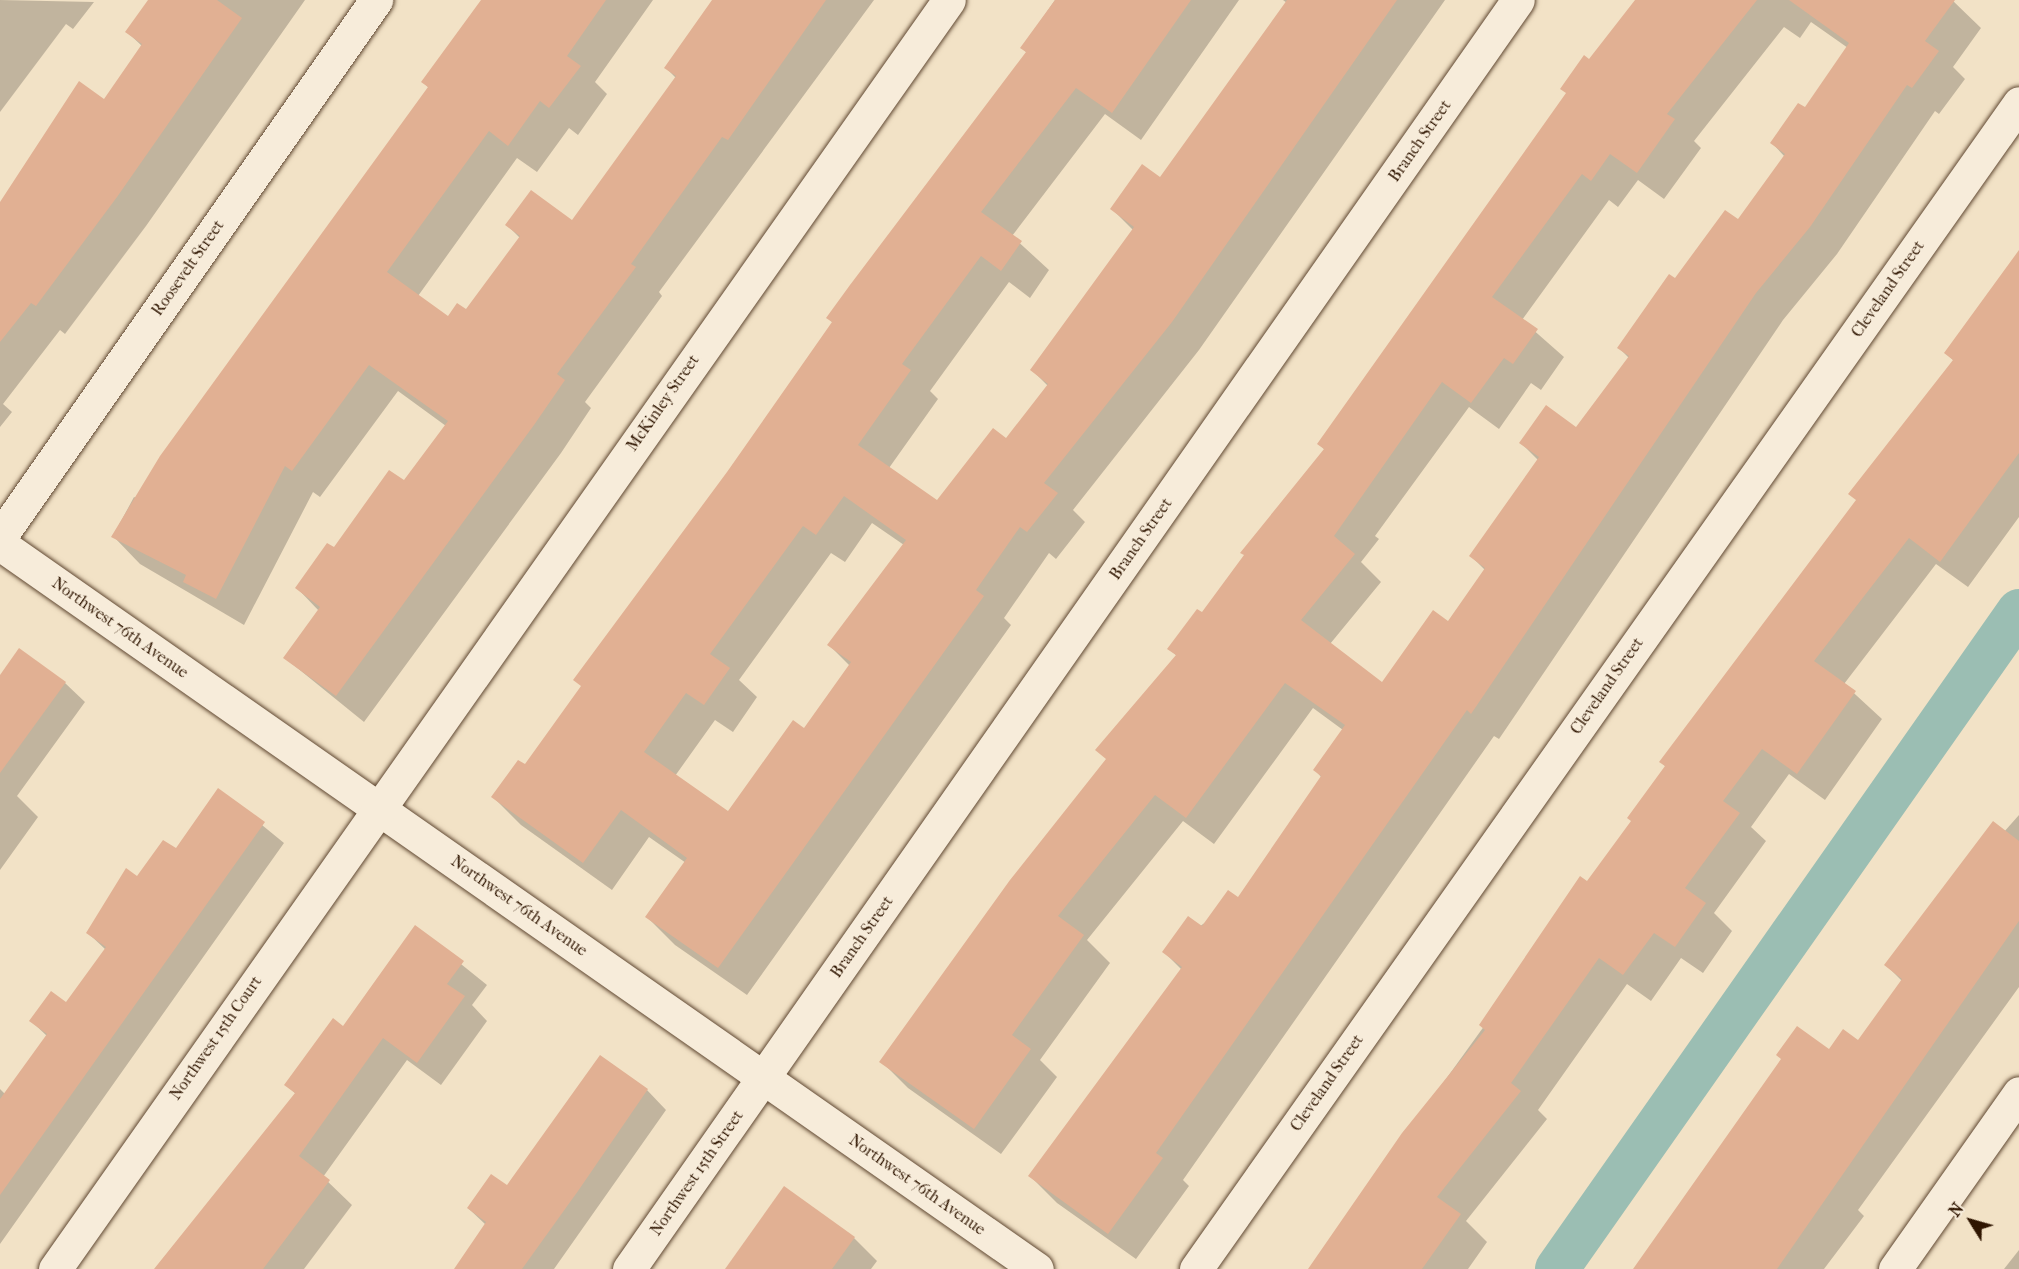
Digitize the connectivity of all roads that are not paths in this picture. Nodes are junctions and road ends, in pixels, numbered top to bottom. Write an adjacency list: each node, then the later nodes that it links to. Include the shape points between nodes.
1 (376, 0): 5 (street, Roosevelt Street)
2 (949, 0): 7 (street, McKinley Street)
3 (1518, 0): 8 (street, Branch Street)
4 (2019, 103): 13 (street, Cleveland Street)
5 (0, 537)
6 (0, 544): 7 (street, Northwest 76th Avenue)
7 (376, 807): 8 (street, Northwest 76th Avenue); 10 (street, Northwest 15th Court)
8 (764, 1078): 11 (street, Northwest 15th Street); 12 (street, Northwest 76th Avenue)
9 (2019, 1093): 14 (street)
10 (55, 1269)
11 (629, 1269)
12 (1037, 1269)
13 (1196, 1269)
14 (1895, 1269)

